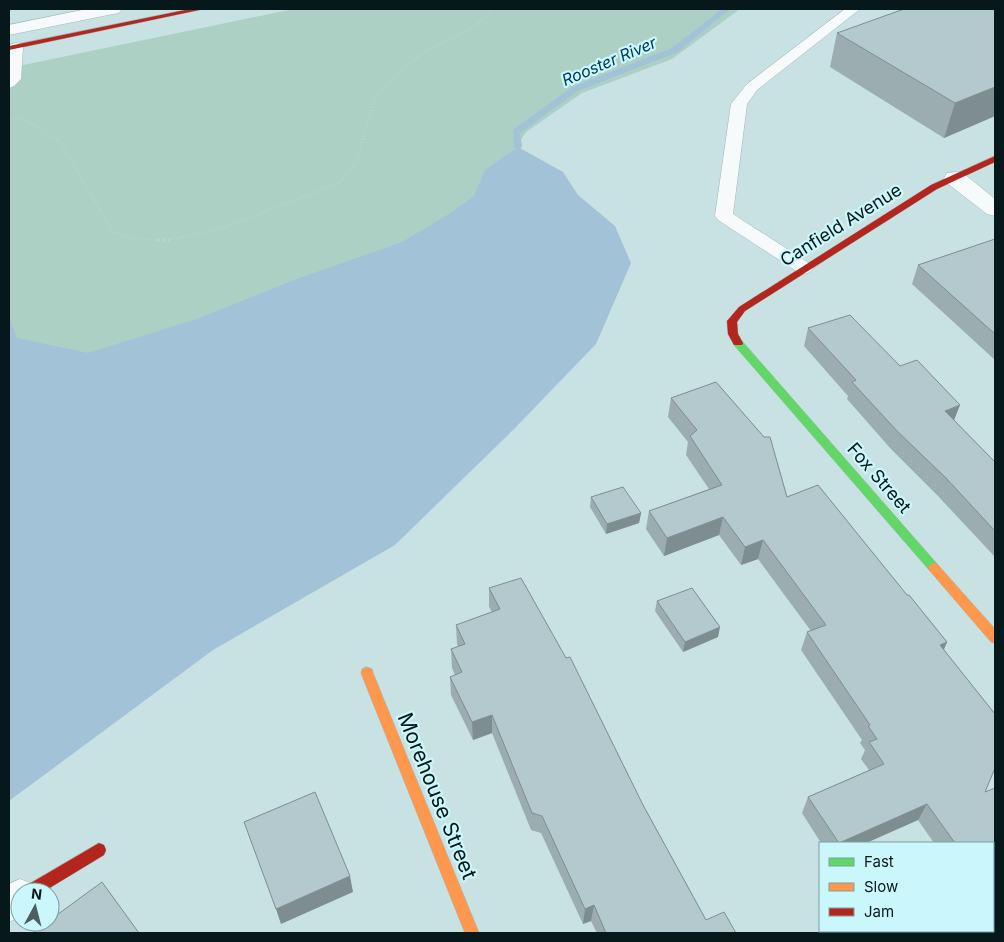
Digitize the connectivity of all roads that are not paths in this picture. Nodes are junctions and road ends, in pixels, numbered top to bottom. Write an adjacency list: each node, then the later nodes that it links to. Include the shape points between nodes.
1 (113, 9): 4 (street)
2 (200, 9): 5 (street)
3 (853, 9): 10 (lane, via 752,87 739,104 724,216)
4 (9, 30)
5 (12, 48): 6 (lane, via 14,79)
6 (9, 83)
7 (995, 159): 8 (street, Canfield Avenue)
8 (955, 178): 9 (street); 10 (street, Canfield Avenue, via 934,187)
9 (995, 209)
10 (804, 268): 11 (street, Canfield Avenue, via 736,314 732,328)
11 (737, 342): 12 (street, Fox Street)
12 (995, 638)
13 (367, 672): 16 (street, Morehouse Street)
14 (99, 850): 15 (street)
15 (46, 882)
16 (472, 933)

